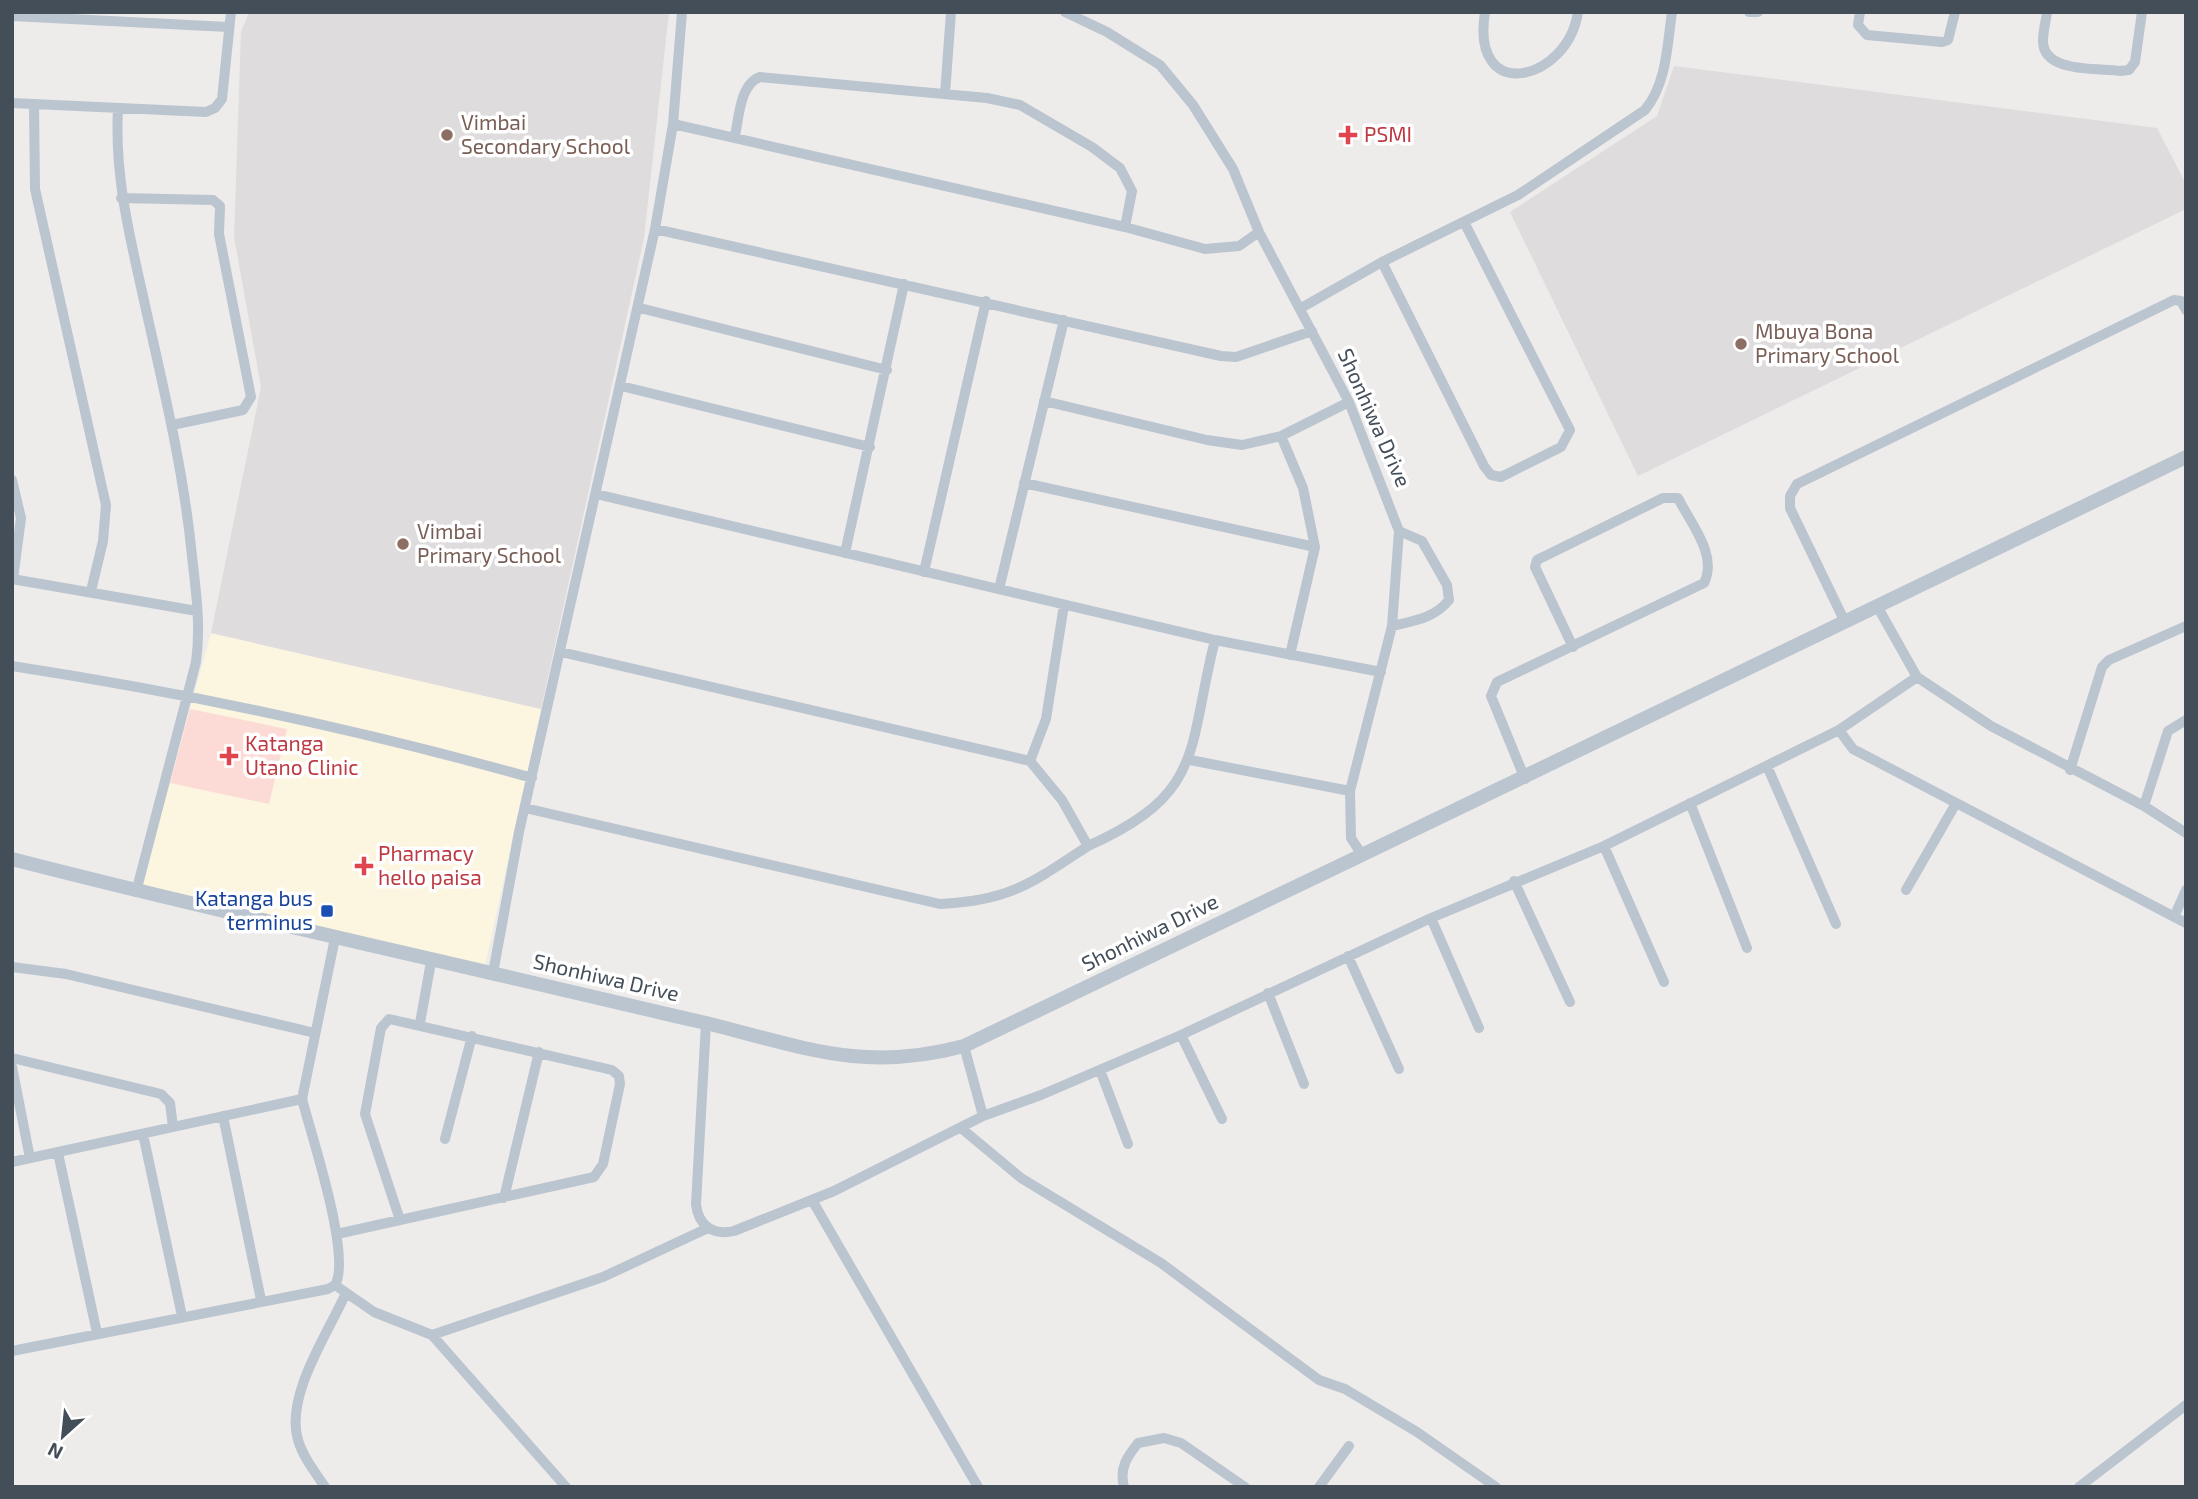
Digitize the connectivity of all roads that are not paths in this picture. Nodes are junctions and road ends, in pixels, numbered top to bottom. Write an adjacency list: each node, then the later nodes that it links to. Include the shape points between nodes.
1 (231, 12): 15 (street)
2 (682, 12): 20 (street)
3 (951, 12): 16 (street)
4 (1065, 12): 26 (street, Shonhiwa Drive, via 1160,65 1193,105 1233,169)
5 (1485, 12): 6 (street, via 1481,37 1490,62 1514,76 1528,74 1561,51 1570,40)
6 (1578, 12)
7 (1672, 12): 23 (street, via 1661,82 1645,110 1518,195)
8 (1749, 12): 9 (street)
9 (1758, 12)
10 (1860, 12): 11 (street, via 1858,25 1867,35 1942,42 1948,40)
11 (1955, 12)
12 (2047, 12): 13 (street, via 2043,43 2056,64 2120,71 2135,62)
13 (2142, 12)
14 (12, 16): 15 (street)
15 (228, 27): 19 (street, via 222,99 215,108 206,112)
16 (945, 94): 21 (street, via 760,77 746,87); 24 (street, via 1020,105 1110,160 1132,191)
17 (12, 103): 18 (street)
18 (34, 104): 19 (street); 52 (street, via 34,189 106,505)
19 (118, 109): 22 (street)
20 (673, 124): 21 (street); 25 (street)
21 (735, 136): 24 (street)
22 (121, 198): 39 (street); 39 (street, via 213,200 220,206 219,234 251,397 243,410)
23 (1464, 222): 27 (street); 27 (street, via 1570,430 1561,447 1501,477 1491,475 1484,466)
24 (1125, 228): 26 (street, via 1205,249 1238,246)
25 (656, 229): 28 (street); 30 (street)
26 (1259, 232): 31 (street, Shonhiwa Drive)
27 (1382, 262): 31 (street)
28 (904, 284): 29 (street); 35 (street)
29 (986, 301): 33 (street); 49 (street)
30 (639, 308): 35 (street); 36 (street)
31 (1301, 308): 34 (street, Shonhiwa Drive)
32 (2186, 310): 56 (street, via 2181,301 2174,300 1797,484 1790,496 1790,509)
33 (1064, 320): 34 (street, via 1236,357); 37 (street)
34 (1312, 331): 38 (street, Shonhiwa Drive)
35 (887, 370): 41 (street)
36 (621, 386): 41 (street); 45 (street)
37 (1044, 401): 40 (street, via 1207,440 1242,445); 44 (street)
38 (1349, 402): 40 (street); 46 (street, Shonhiwa Drive)
39 (172, 425): 55 (street)
40 (1281, 436): 47 (street, via 1303,488)
41 (870, 447): 48 (street)
42 (2186, 457): 54 (street)
43 (12, 480): 50 (street, via 21,518)
44 (1024, 483): 47 (street); 51 (street)
45 (596, 495): 48 (street); 61 (street)
46 (1399, 531): 57 (street, Shonhiwa Drive); 57 (street, via 1422,541 1447,585 1449,600 1424,618)
47 (1315, 547): 62 (street)
48 (845, 553): 49 (street)
49 (924, 572): 51 (street)
50 (13, 579): 52 (street)
51 (999, 589): 53 (street)
52 (91, 590): 55 (street)
53 (1065, 605): 59 (street); 70 (street, via 1046,719)
54 (1877, 606): 56 (street); 65 (street)
55 (197, 611): 66 (street, via 200,634)
56 (1844, 620): 74 (street)
57 (1392, 626): 64 (street, Shonhiwa Drive)
58 (2186, 626): 72 (street, via 2102,667)
59 (1215, 640): 62 (street); 69 (street)
60 (1573, 647): 60 (street, via 1704,583 1710,560 1678,498 1663,498 1537,560 1535,567); 74 (street, via 1497,682 1491,690)
61 (561, 652): 70 (street); 73 (street)
62 (1290, 655): 64 (street)
63 (12, 666): 66 (street)
64 (1381, 672): 75 (street, Shonhiwa Drive)
65 (1917, 677): 68 (street); 72 (street)
66 (186, 695): 73 (street); 88 (street)
67 (2186, 720): 78 (street, via 2168,731)
68 (1839, 730): 71 (street); 77 (street, via 1853,749)
69 (1190, 760): 75 (street); 81 (street, via 1164,801)
70 (1030, 761): 81 (street, via 1062,800)
71 (1767, 766): 76 (street); 92 (street)
72 (2070, 770): 78 (street)
73 (532, 778): 79 (street)
74 (1525, 779): 83 (street)
75 (1350, 791): 83 (street, Shonhiwa Drive, via 1351,838)
76 (1690, 803): 82 (street); 94 (street)
77 (1955, 805): 86 (street); 89 (street)
78 (2144, 806): 80 (street)
79 (525, 808): 81 (street, via 940,904 979,902 1017,891); 98 (street)
80 (2186, 833)
81 (1088, 846)
82 (1604, 846): 85 (street); 99 (street)
83 (1362, 855): 108 (street, Shonhiwa Drive)
84 (12, 859): 88 (street, Shonhiwa Drive)
85 (1514, 881): 90 (street); 101 (street)
86 (1906, 890)
87 (2186, 890): 89 (street)
88 (136, 891): 93 (street, Shonhiwa Drive)
89 (2174, 917): 91 (street)
90 (1431, 918): 95 (street); 104 (street)
91 (2186, 923)
92 (1836, 924)
93 (335, 939): 96 (street, Shonhiwa Drive); 105 (street)
94 (1747, 948)
95 (1348, 956): 100 (street); 112 (street)
96 (431, 961): 98 (street, Shonhiwa Drive); 102 (street)
97 (12, 967): 105 (street, via 66,974)
98 (493, 973): 103 (street, Shonhiwa Drive)
99 (1664, 982)
100 (1268, 993): 106 (street); 114 (street)
101 (1570, 1002)
102 (420, 1023): 107 (street); 129 (street, via 384,1021 365,1105)
103 (706, 1023): 108 (street, Shonhiwa Drive, via 843,1057 906,1058); 130 (street, via 696,1204)
104 (1479, 1028)
105 (315, 1033): 115 (street)
106 (1181, 1035): 113 (street); 118 (street)
107 (472, 1036): 109 (street); 122 (street)
108 (964, 1046): 117 (street)
109 (539, 1052): 127 (street); 127 (street, via 612,1070 619,1076 603,1164 585,1181)
110 (12, 1058): 119 (street, via 161,1094 170,1103)
111 (12, 1067): 125 (street)
112 (1399, 1069)
113 (1100, 1070): 117 (street); 123 (street)
114 (1304, 1084)
115 (302, 1099): 116 (street); 131 (street)
116 (223, 1116): 119 (street); 134 (street)
117 (983, 1116): 120 (street)
118 (1222, 1119)
119 (173, 1127): 121 (street)
120 (961, 1128): 128 (street); 147 (street, via 1021,1178 1161,1263 1319,1380 1345,1389 1417,1432)
121 (144, 1134): 124 (street); 135 (street)
122 (445, 1139)
123 (1128, 1144)
124 (58, 1153): 125 (street); 136 (street)
125 (30, 1158): 126 (street)
126 (12, 1162)
127 (504, 1198): 129 (street)
128 (812, 1200): 130 (street, via 734,1231); 143 (street)
129 (400, 1220): 131 (street)
130 (708, 1228): 137 (street, via 603,1277)
131 (337, 1234): 132 (street)
132 (335, 1285): 133 (street); 134 (street)
133 (345, 1295): 137 (street); 141 (street, via 296,1408 298,1441)
134 (261, 1300): 135 (street)
135 (182, 1316): 136 (street)
136 (97, 1333): 138 (street)
137 (432, 1335): 142 (street)
138 (13, 1348)
139 (2186, 1405): 148 (street)
140 (1349, 1446): 146 (street)
141 (325, 1487)
142 (566, 1487)
143 (978, 1487)
144 (1124, 1487): 145 (street, via 1125,1460 1138,1443 1164,1438 1181,1443)
145 (1245, 1487)
146 (1319, 1487)
147 (1496, 1487)
148 (2079, 1487)

